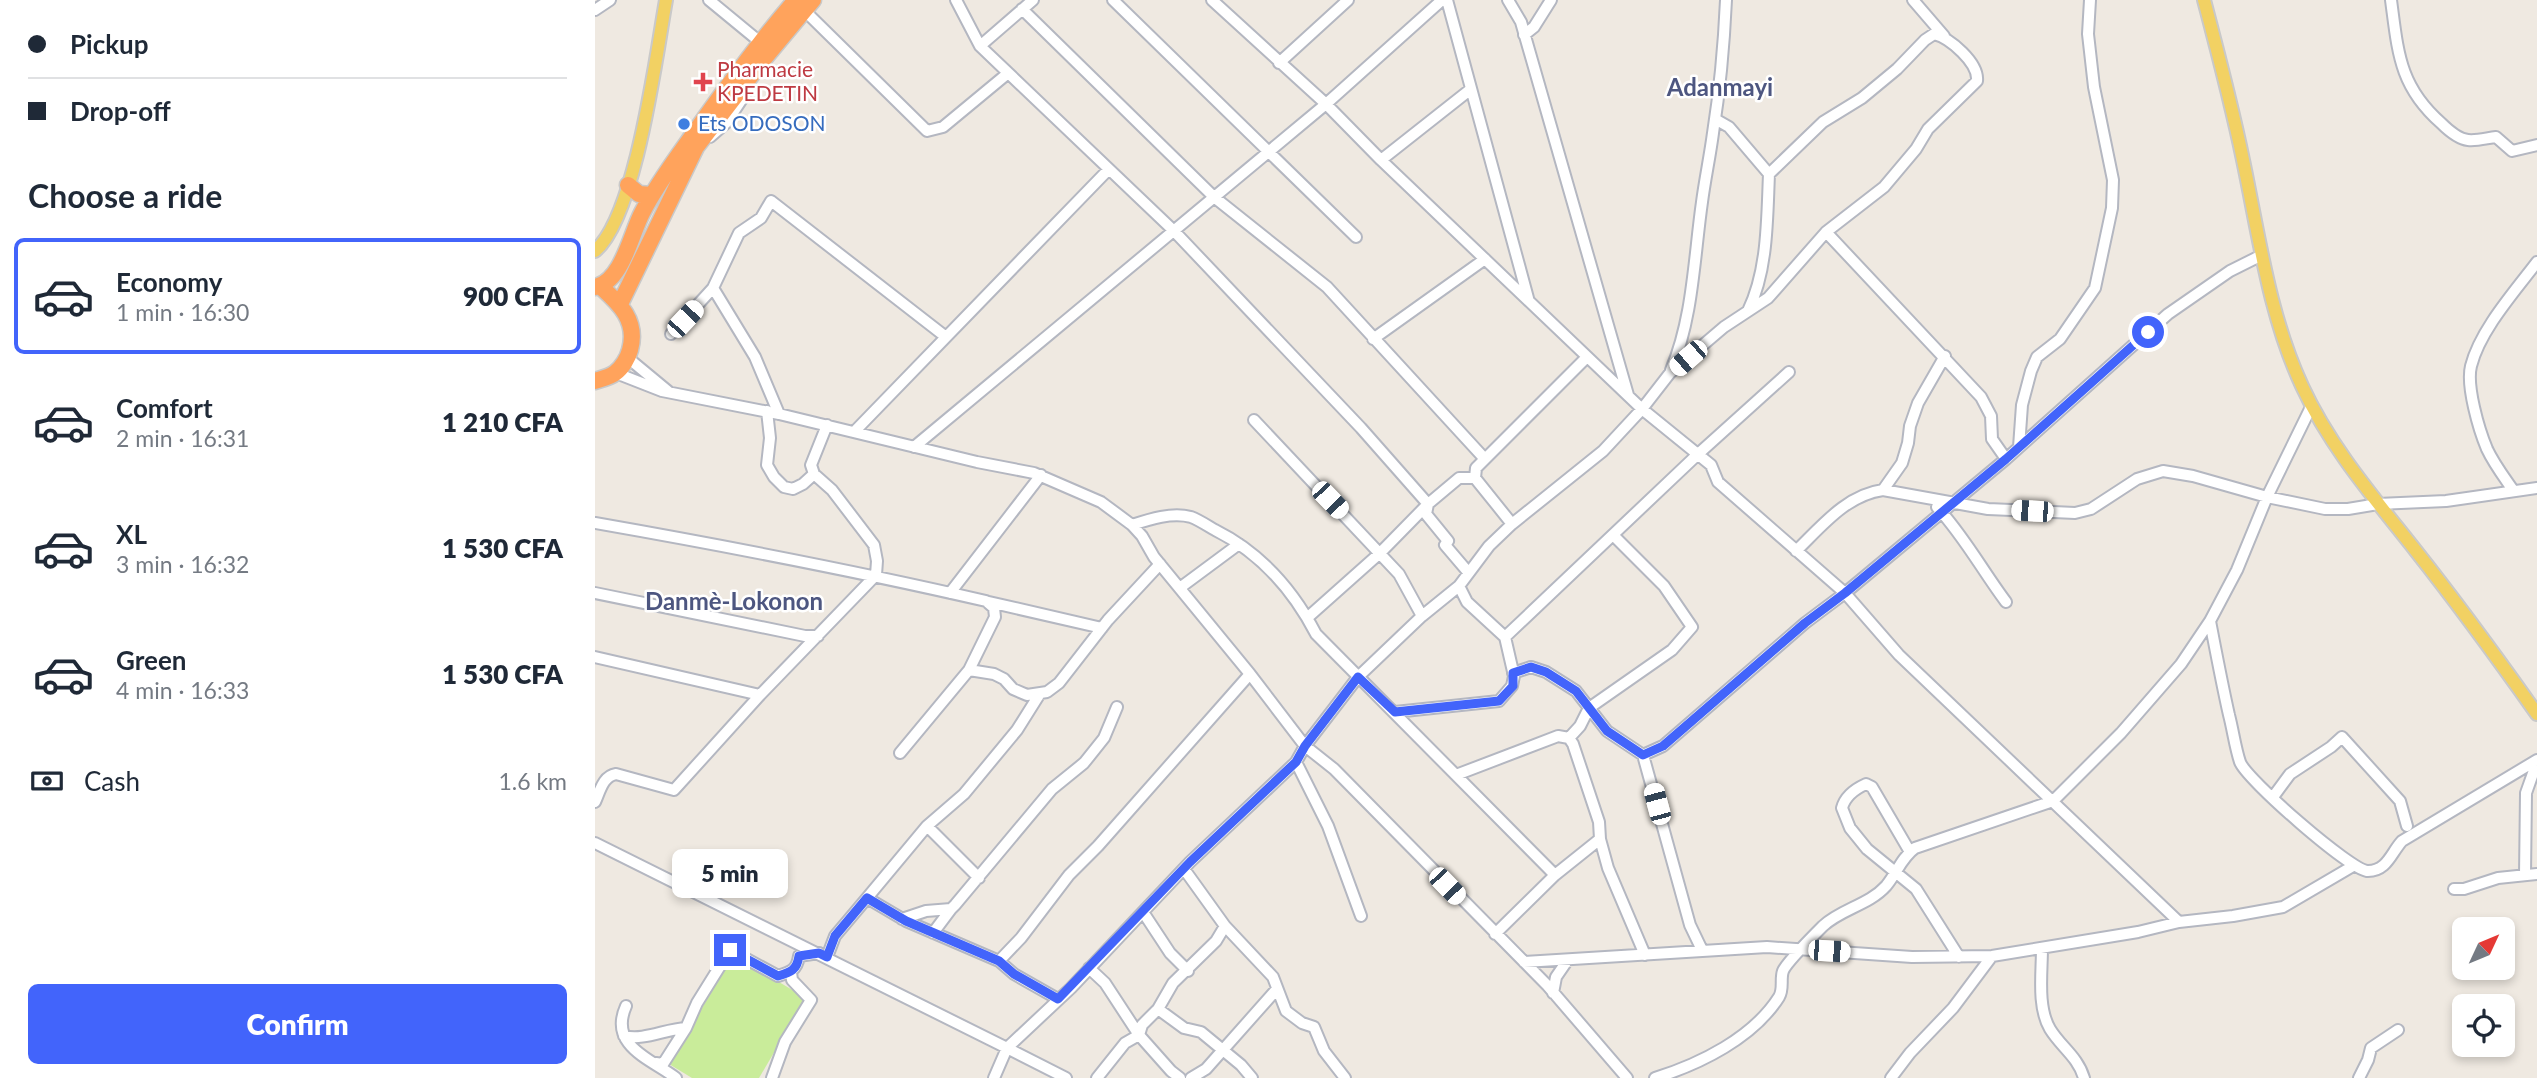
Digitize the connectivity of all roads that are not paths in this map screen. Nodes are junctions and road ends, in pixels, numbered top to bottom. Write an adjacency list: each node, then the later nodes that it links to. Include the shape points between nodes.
1 (610, 0): 21 (street)
2 (666, 0): 36 (main road)
3 (709, 0): 24 (street)
4 (796, 0): 24 (highway)
5 (821, 0): 19 (street)
6 (956, 0): 25 (street)
7 (1033, 0): 20 (street)
8 (1113, 0): 32 (street)
9 (1212, 0): 26 (street)
10 (1347, 0): 26 (street)
11 (1444, 0): 28 (street); 29 (street)
12 (1508, 0): 22 (street)
13 (1551, 0): 22 (street)
14 (1727, 0): 30 (street)
15 (1913, 0): 23 (street)
16 (2090, 0): 71 (street, via 2088,34 2112,180 2112,208 2095,288 2060,339 2037,357 2031,371 2022,405)
17 (2204, 0): 43 (main road)
18 (2391, 0): 31 (street, via 2400,58 2410,88 2428,111 2467,141 2496,137 2512,151)
19 (811, 7): 27 (street, via 927,131 943,127); 49 (highway, via 769,52 696,147)
20 (1023, 9): 25 (street); 38 (street)
21 (595, 10)
22 (1524, 36): 62 (street)
23 (1944, 36): 35 (street, via 1934,34 1926,40 1862,98 1823,122); 40 (street, via 1973,65 1977,80 1928,129 1884,187)
24 (761, 42): 37 (highway)
25 (980, 46): 27 (street)
26 (1279, 63): 29 (street)
27 (1007, 74): 34 (street)
28 (1471, 89): 33 (street); 48 (street)
29 (1326, 104): 32 (street); 33 (street)
30 (1715, 119): 35 (street, via 1729,127); 59 (street, via 1684,333)
31 (2537, 145)
32 (1269, 152): 38 (street); 41 (street)
33 (1381, 160): 44 (street)
34 (1109, 169): 39 (street); 52 (street)
35 (1769, 174): 50 (street, via 1766,238)
36 (628, 185): 37 (highway, via 639,194); 42 (main road, via 608,234)
37 (652, 195): 46 (highway, via 625,257)
38 (1215, 197): 39 (street); 53 (street, via 1327,286)
39 (1174, 231): 70 (street); 84 (street)
40 (1826, 232): 50 (street, via 1767,298); 54 (street)
41 (1356, 237)
42 (595, 251)
43 (2262, 255): 63 (main road, via 2287,352); 71 (street, via 2168,314)
44 (1485, 259): 48 (street); 53 (street)
45 (2537, 262): 80 (street, via 2480,343 2469,378 2487,448)
46 (597, 286): 49 (highway)
47 (713, 288): 51 (street); 52 (street, via 739,233 761,218 771,201); 66 (street, via 755,357)
48 (1529, 300): 55 (street)
49 (620, 304): 56 (highway, via 630,320 633,340)
50 (1748, 311): 59 (street)
51 (671, 334)
52 (946, 337): 69 (street)
53 (1373, 339): 73 (street)
54 (1945, 356): 74 (street, via 1988,407 1992,439); 79 (street, via 1918,403 1902,463)
55 (1587, 357): 62 (street); 73 (street)
56 (628, 358): 58 (highway); 61 (street)
57 (1789, 372): 72 (street)
58 (616, 373): 60 (highway); 61 (street)
59 (1670, 373): 64 (street)
60 (595, 381)
61 (669, 392): 65 (street)
62 (1628, 396): 64 (street)
63 (2312, 405): 81 (street); 85 (main road)
64 (1642, 410): 72 (street); 88 (street, via 1603,451)
65 (767, 411): 66 (street); 75 (street, via 767,465 773,477 784,488 793,489)
66 (779, 414): 68 (street)
67 (1254, 420): 93 (street)
68 (827, 425): 69 (street); 75 (street, via 813,458)
69 (854, 432): 70 (street)
70 (914, 447): 76 (street)
71 (2019, 447): 74 (street)
72 (1697, 455): 90 (street); 92 (street, via 1711,465 1718,482)
73 (1484, 458): 77 (street)
74 (2006, 459): 83 (street)
75 (814, 474): 96 (street, via 874,545)
76 (1041, 475): 89 (street, via 1101,502); 100 (street)
77 (1475, 478): 84 (street, via 1459,478); 88 (street)
78 (2537, 488): 80 (street)
79 (1883, 490): 82 (street); 92 (street, via 1866,492 1845,505)
80 (2513, 490): 85 (street)
81 (2267, 498): 83 (street, via 2163,471 2137,479 2082,512 1988,509); 85 (street, via 2325,509); 108 (street)
82 (1931, 499): 83 (street); 86 (street)
83 (1955, 501): 86 (street)
84 (1428, 504): 93 (street); 95 (street, via 1426,514)
85 (2378, 505): 122 (main road)
86 (1941, 511): 101 (street); 104 (street)
87 (595, 523): 96 (street)
88 (1512, 524): 95 (street)
89 (1132, 525): 91 (street, via 1154,517 1191,517); 94 (street)
90 (1613, 535): 111 (street); 120 (street, via 1664,586 1692,627 1672,650)
91 (1239, 544): 98 (street); 107 (street, via 1280,579)
92 (1796, 551): 101 (street)
93 (1380, 553): 106 (street, via 1399,574); 107 (street)
94 (1160, 564): 98 (street); 109 (street)
95 (1468, 572): 97 (street)
96 (876, 575): 100 (street); 110 (street)
97 (1459, 586): 103 (street); 105 (street)
98 (1181, 587): 115 (street)
99 (595, 593): 110 (street)
100 (950, 593): 102 (street)
101 (1845, 593): 126 (street, via 1663,746); 131 (street, via 1899,655)
102 (986, 601): 109 (street); 113 (street, via 994,608 995,617)
103 (1467, 601): 105 (street); 111 (street)
104 (2006, 602)
105 (1439, 603): 106 (street)
106 (1422, 617): 116 (street)
107 (1307, 618): 116 (street, via 1316,634)
108 (2210, 621): 130 (street, via 2240,763); 131 (street, via 2181,664 2130,723)
109 (1102, 628): 118 (street, via 1059,683)
110 (818, 636): 117 (street)
111 (1506, 637): 114 (street)
112 (595, 657): 117 (street)
113 (969, 670): 118 (street, via 995,674 1013,690); 125 (street)
114 (1513, 673): 120 (street, via 1531,667 1546,672 1576,691); 121 (street, via 1513,686 1499,701)
115 (1250, 674): 124 (street); 162 (street, via 1069,875)
116 (1358, 677): 121 (street); 124 (street)
117 (760, 695): 132 (street, via 674,790 616,774 605,780)
118 (1039, 695): 133 (street, via 1017,730 964,794)
119 (1117, 707): 144 (street, via 1104,738 1084,763 1052,789)
120 (1589, 708): 123 (street); 126 (street, via 1607,731)
121 (1395, 712): 129 (street)
122 (2537, 713)
123 (1569, 738): 129 (street, via 1558,736); 135 (street, via 1598,822)
124 (1305, 746): 128 (street); 154 (street, via 1334,769)
125 (900, 753)
126 (1643, 755): 156 (street)
127 (2537, 761): 138 (street, via 2402,841 2382,867 2370,871); 143 (street, via 2526,793)
128 (1296, 762): 139 (street); 149 (street, via 1328,826)
129 (1457, 775): 142 (street)
130 (2273, 797): 134 (street, via 2290,774 2342,737 2400,801); 138 (street)
131 (2053, 801): 137 (street); 151 (street)
132 (595, 802)
133 (927, 826): 144 (street); 146 (street)
134 (2407, 826)
135 (1599, 839): 142 (street); 159 (street)
136 (595, 843): 158 (street)
137 (1910, 852): 140 (street); 140 (street, via 1872,788 1866,784 1846,798 1842,808 1850,828)
138 (2353, 866): 151 (street, via 2283,907)
139 (1184, 869): 148 (street); 152 (street)
140 (1895, 872): 157 (street, via 1872,898 1822,927); 161 (street, via 1916,889)
141 (2537, 874): 143 (street)
142 (1555, 875): 154 (street)
143 (2525, 875): 145 (street)
144 (979, 878): 147 (street)
145 (2454, 889)
146 (867, 898): 150 (street); 158 (street)
147 (951, 909): 150 (street); 153 (street)
148 (1143, 912): 165 (street); 166 (street)
149 (1361, 916)
150 (902, 919): 153 (street)
151 (2179, 922): 155 (street)
152 (1225, 926): 166 (street); 168 (street, via 1273,977)
153 (933, 933): 162 (street)
154 (1495, 934): 164 (street)
155 (2042, 948): 160 (street); 192 (street, via 2043,1013)
156 (1702, 950): 157 (street); 159 (street)
157 (1802, 950): 161 (street); 190 (street, via 1783,970 1781,994 1747,1032 1686,1069)
158 (823, 955): 167 (street, via 799,956); 177 (street)
159 (1644, 955): 163 (street)
160 (1992, 956): 161 (street); 191 (street)
161 (1959, 957)
162 (999, 961): 170 (street)
163 (1567, 961): 164 (street); 169 (street, via 1556,977)
164 (1524, 962): 169 (street)
165 (1090, 968): 170 (street); 175 (street)
166 (1188, 971): 172 (street, via 1173,983)
167 (791, 972): 173 (street, via 778,976 730,950); 181 (street, via 792,981 811,1000 785,1042)
168 (1277, 989): 178 (street); 188 (street, via 1286,1011 1314,1027 1324,1051)
169 (1553, 993): 189 (street)
170 (1058, 999): 177 (street)
171 (626, 1006): 176 (street)
172 (1159, 1009): 175 (street, via 1149,1016); 178 (street)
173 (686, 1028): 176 (street, via 638,1040); 179 (street, via 663,1064)
174 (2398, 1030): 193 (street, via 2371,1048)
175 (1139, 1035): 184 (street, via 1125,1043); 185 (street)
176 (624, 1036): 179 (street, via 634,1053)
177 (1007, 1048): 182 (street); 183 (street)
178 (1223, 1050): 186 (street); 187 (street)
179 (656, 1063): 180 (street)
180 (676, 1078)
181 (772, 1078)
182 (994, 1078)
183 (1066, 1078)
184 (1097, 1078)
185 (1180, 1078)
186 (1191, 1078)
187 (1252, 1078)
188 (1345, 1078)
189 (1627, 1078)
190 (1655, 1078)
191 (1891, 1078)
192 (2084, 1078)
193 (2359, 1078)

